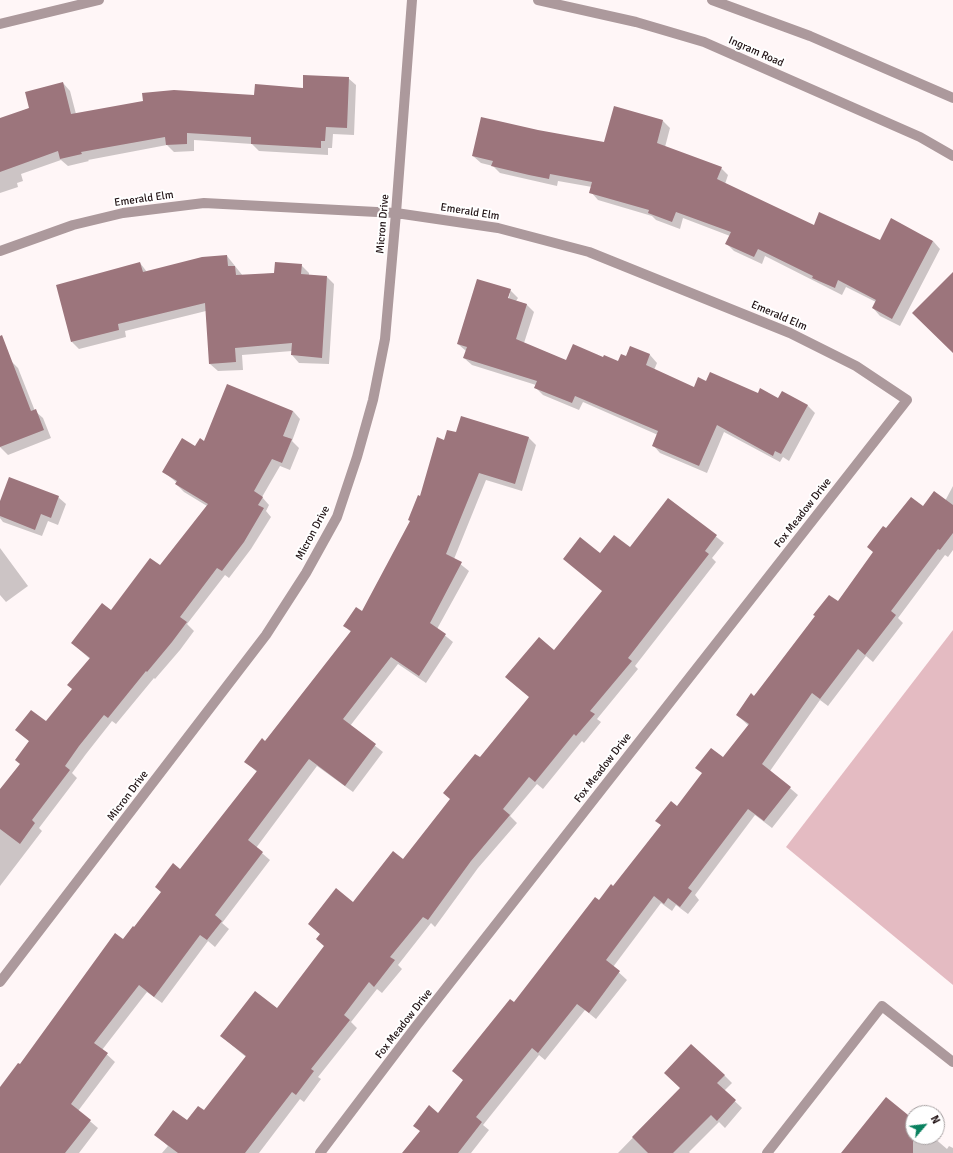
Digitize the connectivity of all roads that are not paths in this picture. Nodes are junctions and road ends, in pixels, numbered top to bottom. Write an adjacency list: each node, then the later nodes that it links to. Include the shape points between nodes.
1 (99, 0): 5 (street)
2 (412, 0): 8 (street, Micron Drive)
3 (538, 0): 7 (street, Ingram Road, via 636,22 704,42 920,137)
4 (712, 0): 6 (street, via 810,36)
5 (0, 24)
6 (953, 98)
7 (953, 156)
8 (396, 213): 9 (street, Emerald Elm, via 204,203 123,213 72,225); 10 (street, Emerald Elm, via 498,228 589,252 790,333 856,366); 11 (street, Micron Drive, via 385,339 373,400 337,517 306,573 266,635)
9 (0, 251)
10 (907, 400): 13 (street, Fox Meadow Drive, via 417,1025)
11 (0, 982)
12 (953, 1062): 14 (street, via 882,1006)
13 (320, 1153)
14 (767, 1153)

